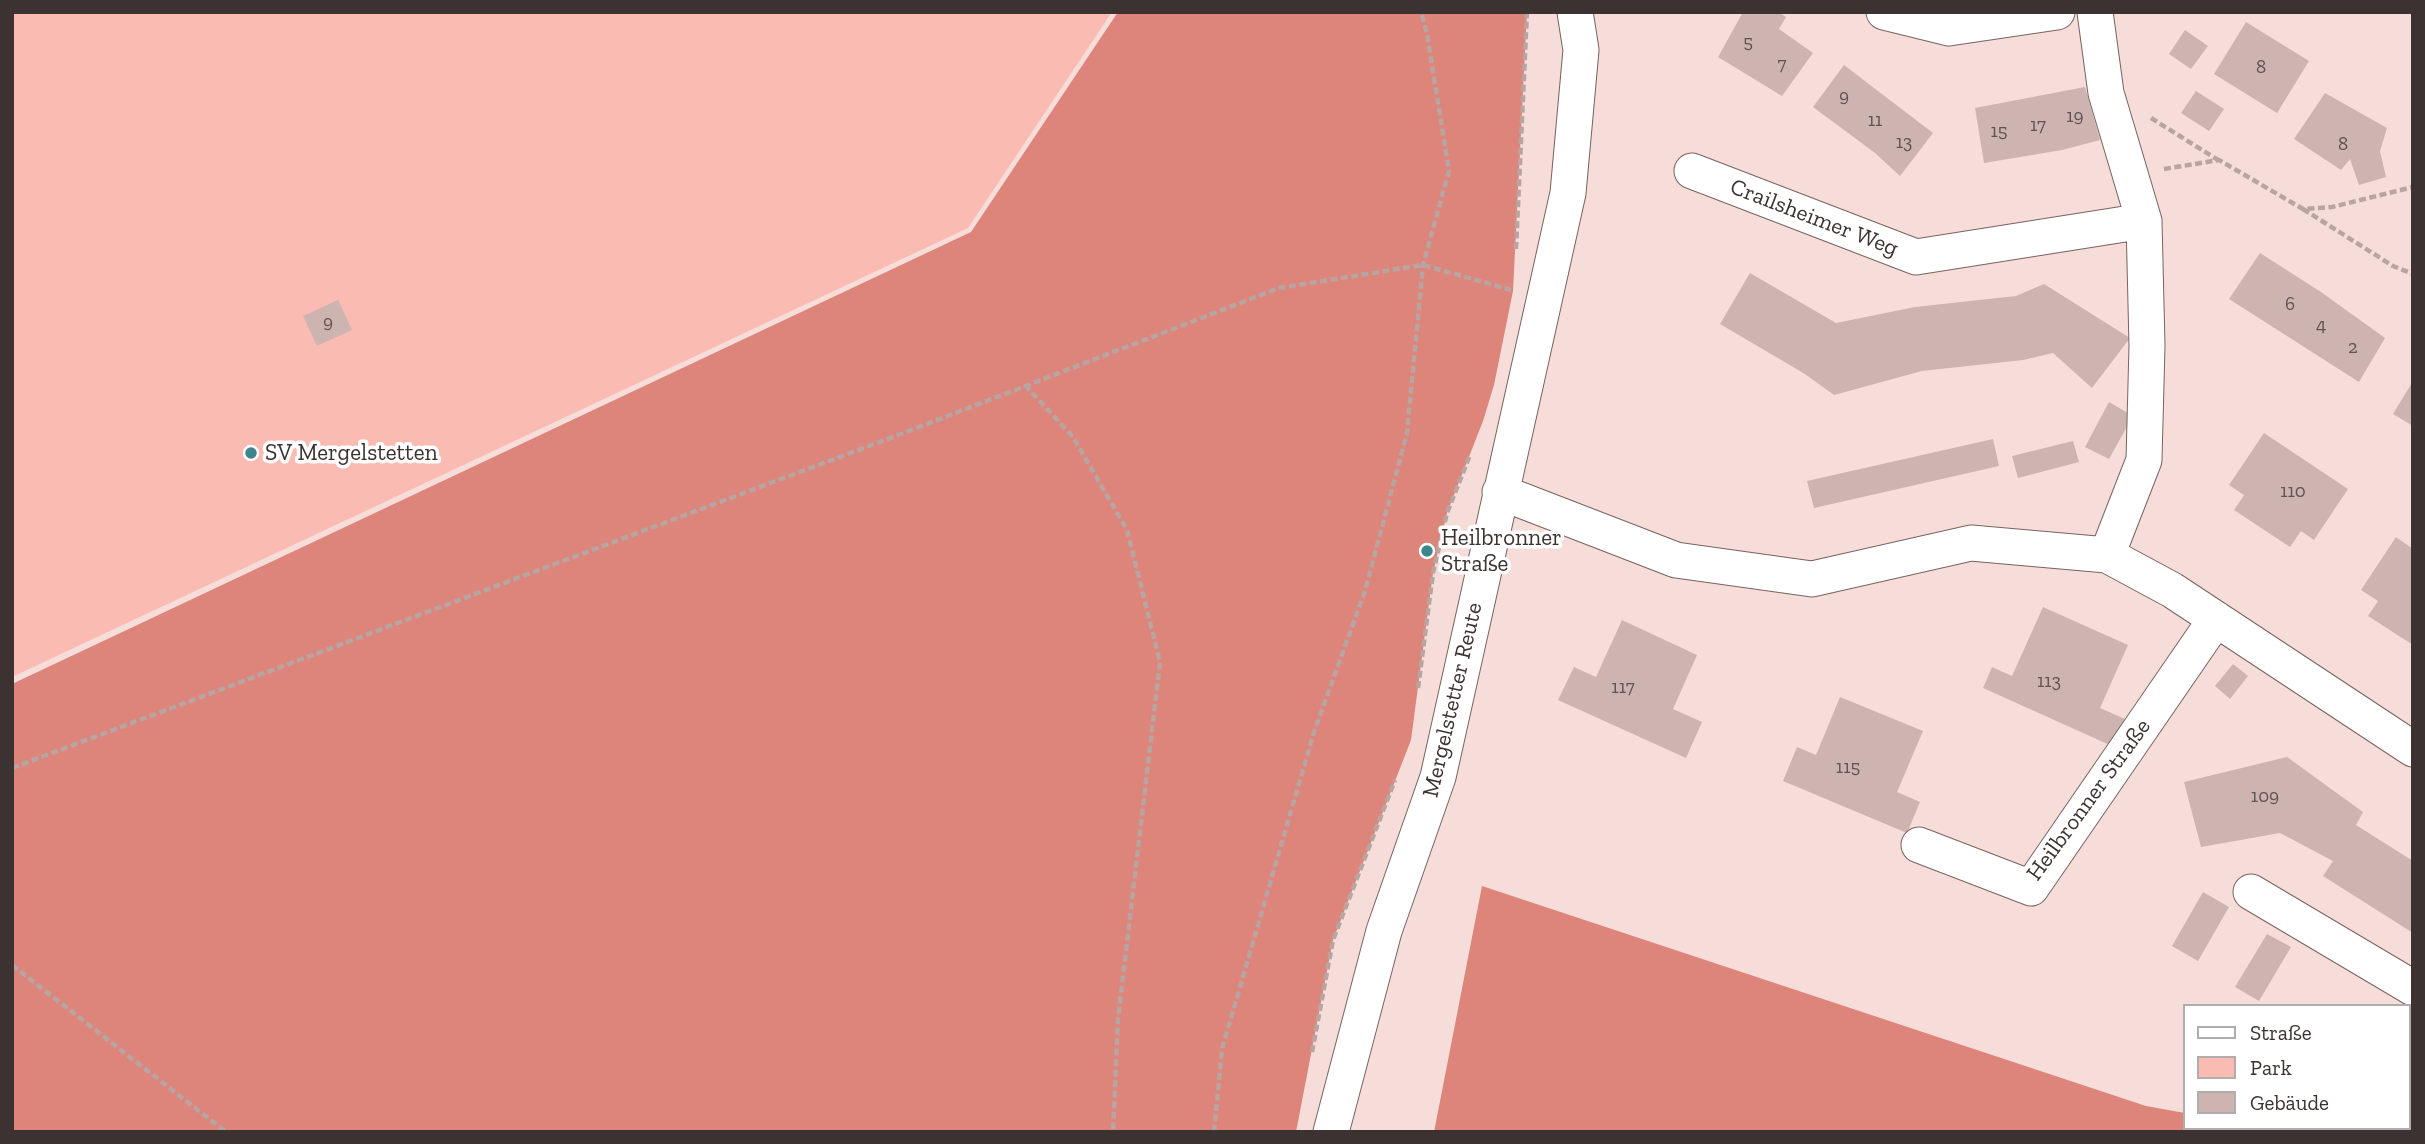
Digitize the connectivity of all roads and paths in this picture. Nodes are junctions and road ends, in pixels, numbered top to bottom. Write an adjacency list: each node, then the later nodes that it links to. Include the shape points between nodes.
1 (1421, 12): 15 (path, via 1449,171)
2 (1527, 12): 14 (path)
3 (1576, 12): 20 (street, Mergelstetter Reute, via 1581,50 1568,193)
4 (1884, 12): 5 (street, via 1949,29)
5 (2057, 12)
6 (2095, 12): 7 (street)
7 (2106, 93): 8 (path); 10 (street)
8 (2219, 160): 10 (path); 12 (path)
9 (1692, 171): 13 (street, Crailsheimer Weg, via 1916,257)
10 (2131, 176): 13 (street)
11 (2413, 187): 12 (path)
12 (2303, 209): 16 (path)
13 (2144, 221): 21 (street, via 2144,460)
14 (1515, 263)
15 (1423, 265): 17 (path, via 1513,291); 18 (path, via 1279,288); 34 (path, via 1407,433 1364,590 1314,732 1222,1049)
16 (2413, 274)
17 (1514, 277)
18 (1025, 385): 25 (path); 33 (path, via 1073,438 1127,530 1160,662 1118,1019)
19 (1474, 444): 23 (path, via 1447,513 1436,561)
20 (1500, 492): 21 (street, via 1676,561 1812,579 1971,543); 35 (street, Mergelstetter Reute, via 1438,777 1384,931)
21 (2107, 555): 22 (street)
22 (2216, 620): 24 (street); 27 (street, Heilbronner Straße, via 2031,888)
23 (1416, 701)
24 (2413, 749)
25 (12, 768)
26 (1396, 778): 31 (path, via 1334,940)
27 (1919, 845)
28 (2251, 892): 30 (street)
29 (12, 965): 32 (path)
30 (2413, 988)
31 (1310, 1063)
32 (226, 1132)
33 (1113, 1132)
34 (1214, 1132)
35 (1331, 1132)

